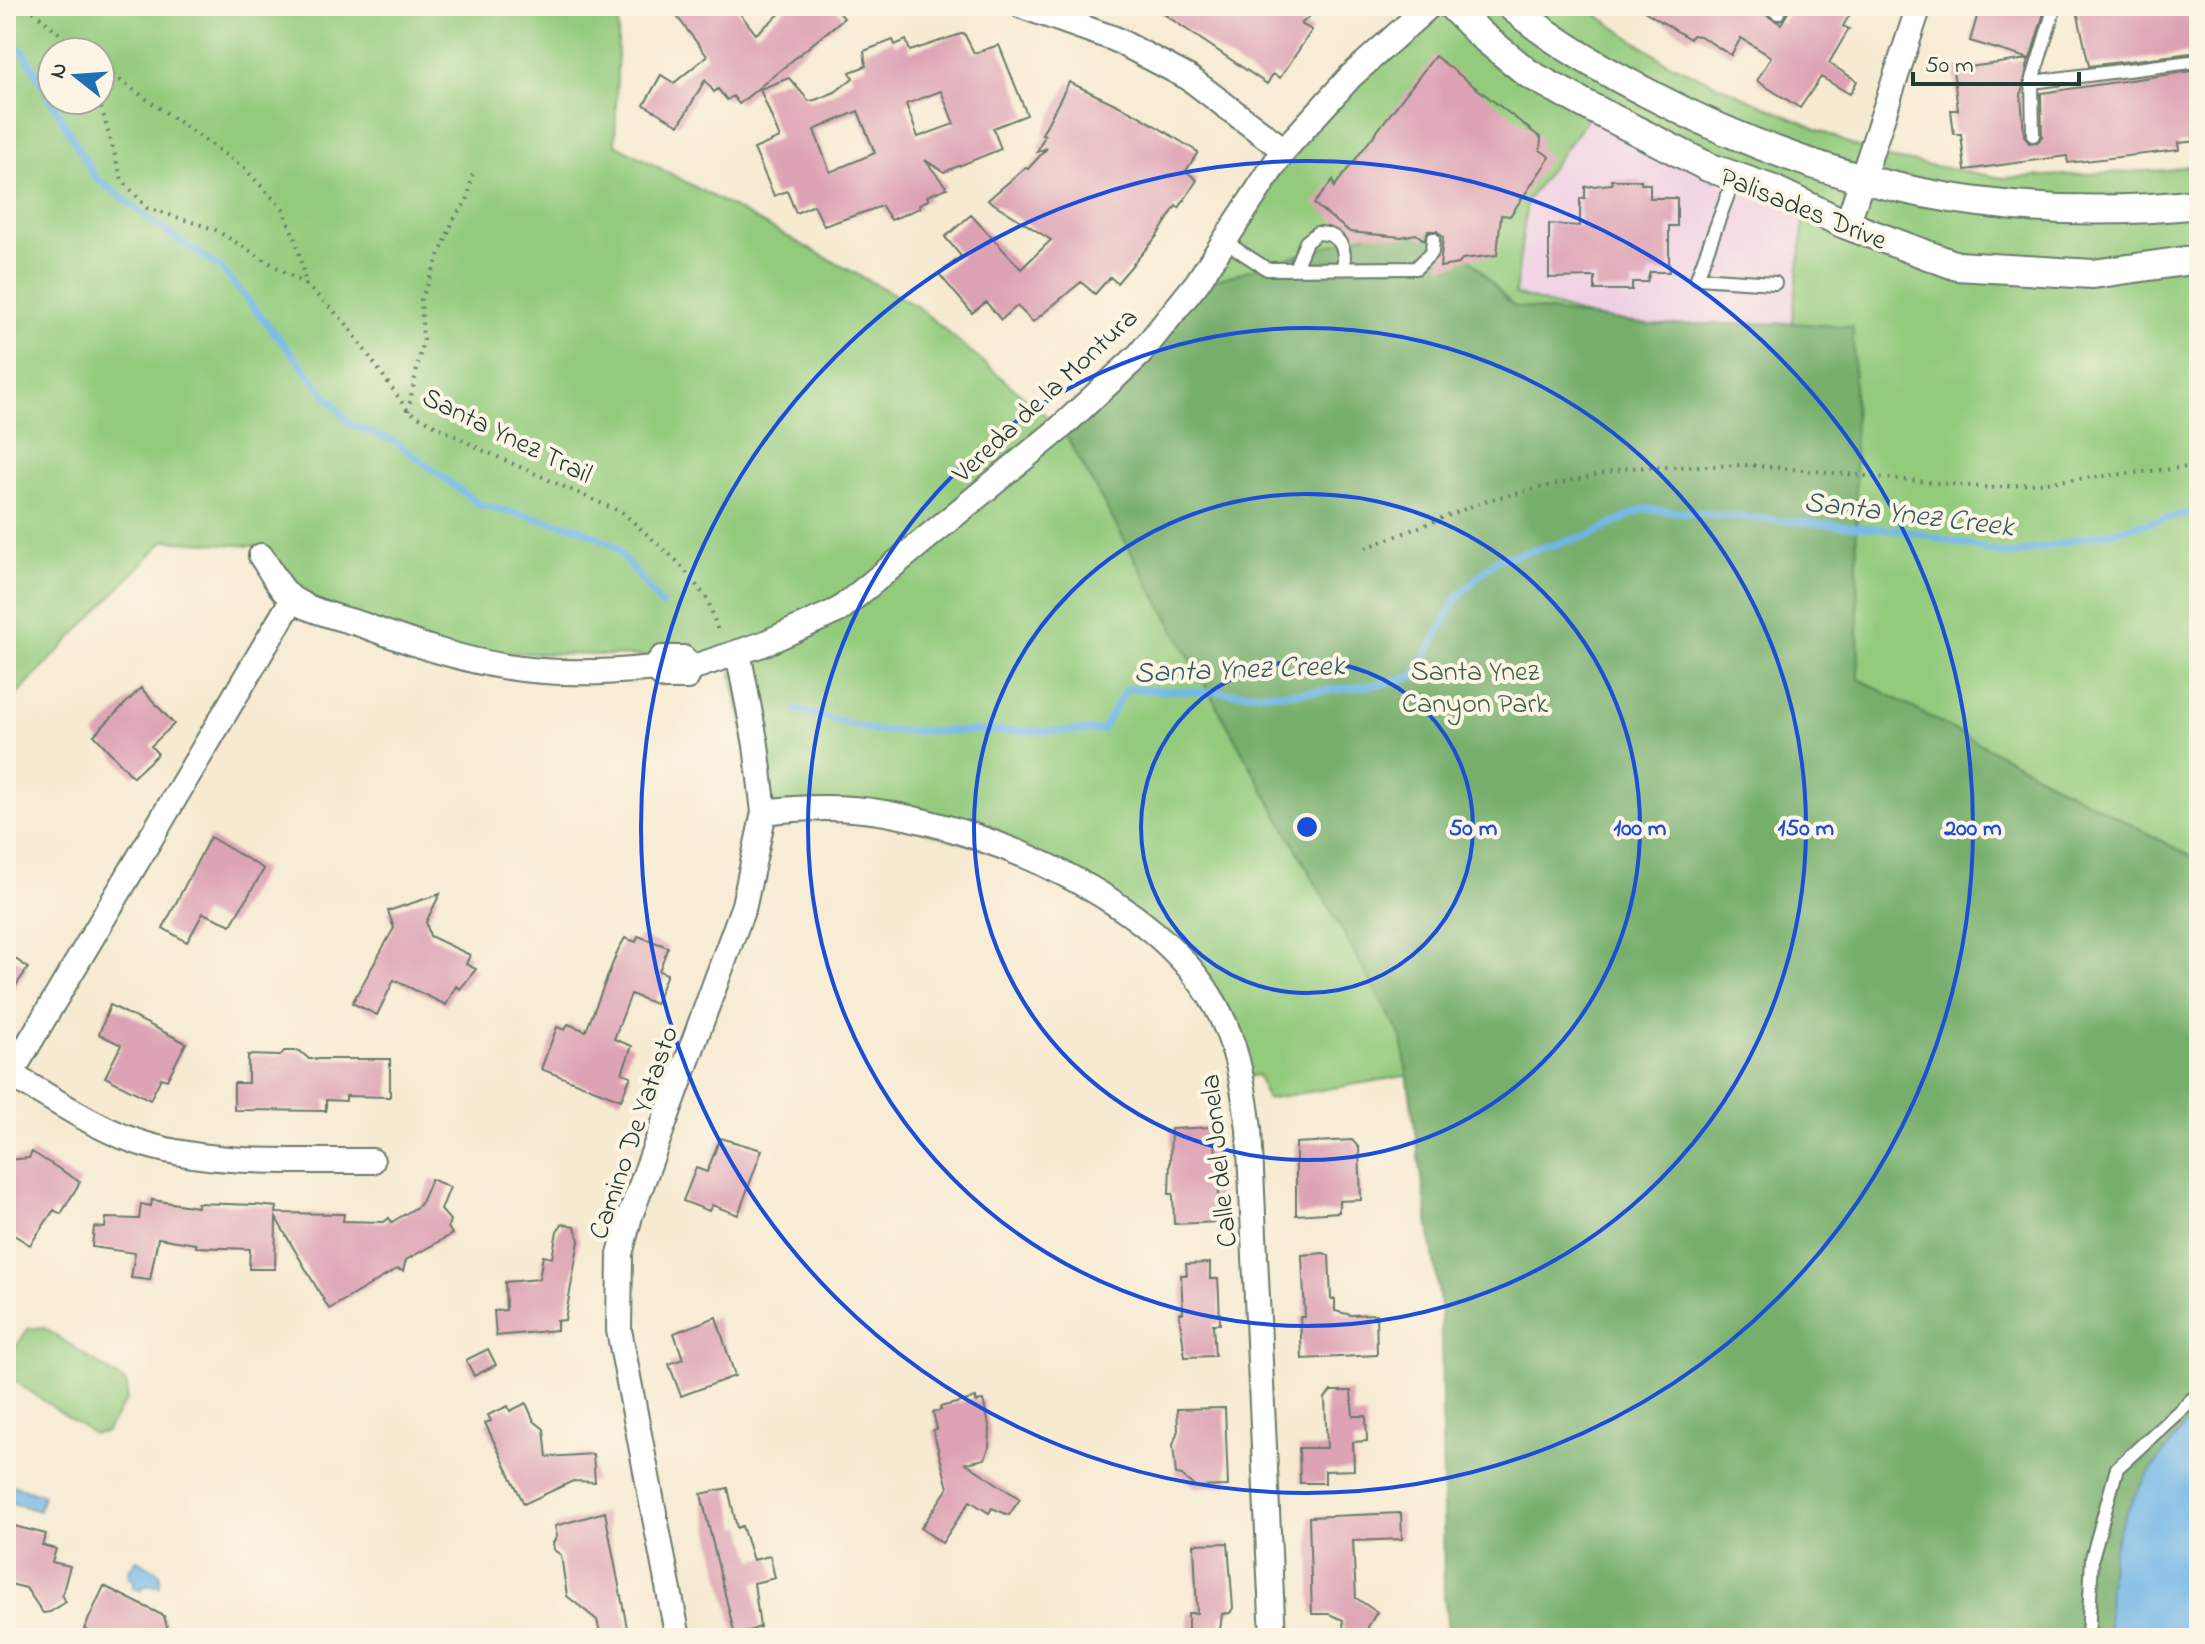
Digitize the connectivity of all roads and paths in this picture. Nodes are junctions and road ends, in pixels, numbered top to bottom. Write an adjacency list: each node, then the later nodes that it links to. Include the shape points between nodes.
1 (27, 6): 8 (path)
2 (1022, 6): 14 (street, via 1115,39 1189,78)
3 (1429, 6): 14 (street, Vereda de la Montura, via 1351,76)
4 (1452, 6): 16 (street, Palisades Drive, via 1529,74)
5 (1511, 6): 17 (street, Palisades Drive, via 1607,72 1695,118 1820,169)
6 (1919, 6): 17 (street)
7 (2055, 6): 11 (lane)
8 (62, 36)
9 (2199, 61): 11 (lane)
10 (116, 77): 26 (path, via 244,168 283,209)
11 (2032, 82): 13 (lane)
12 (104, 116): 26 (path, Santa Ynez Trail, via 122,180 147,208 214,229)
13 (2033, 135)
14 (1284, 150): 21 (street, Vereda de la Montura)
15 (473, 172): 27 (path, via 467,202 456,214 421,300 423,340)
16 (1735, 176): 19 (street, Palisades Drive); 25 (lane, via 1697,278)
17 (1864, 179): 18 (street, Palisades Drive, via 1953,199 2049,211); 19 (street)
18 (2199, 204)
19 (1847, 225): 22 (street, Palisades Drive, via 1957,266 2093,274)
20 (1433, 239): 24 (lane, via 1432,252 1416,268)
21 (1224, 241): 23 (lane, via 1267,269); 33 (street, Vereda de la Montura, via 1139,355 1058,430 839,610)
22 (2199, 259)
23 (1295, 268): 24 (lane); 24 (lane, via 1317,233 1329,233 1341,242)
24 (1343, 268)
25 (1775, 283)
26 (306, 285): 27 (path, Santa Ynez Trail, via 345,322)
27 (408, 411): 32 (path, Santa Ynez Trail, via 623,513 678,562 708,600)
28 (2199, 466): 29 (path, via 1991,488 1751,465 1626,468 1488,500)
29 (1366, 548)
30 (261, 556): 31 (street)
31 (292, 600): 33 (street, Vereda de la Montura, via 434,651 492,666 559,674 654,668 664,677 687,677 691,668); 35 (street)
32 (715, 624)
33 (738, 652): 34 (street, Camino De Yatasto)
34 (764, 812): 38 (street, Camino De Yatasto, via 744,905 620,1254 619,1330); 39 (street, Calle del Jonela, via 806,807 884,813 985,842 1068,875 1141,919 1209,995 1230,1033 1249,1129)
35 (8, 1079): 36 (street, via 126,1138 165,1150 216,1158)
36 (372, 1161)
37 (2199, 1393): 40 (lane, via 2117,1468 2092,1558)
38 (678, 1638)
39 (1273, 1638)
40 (2088, 1638)

